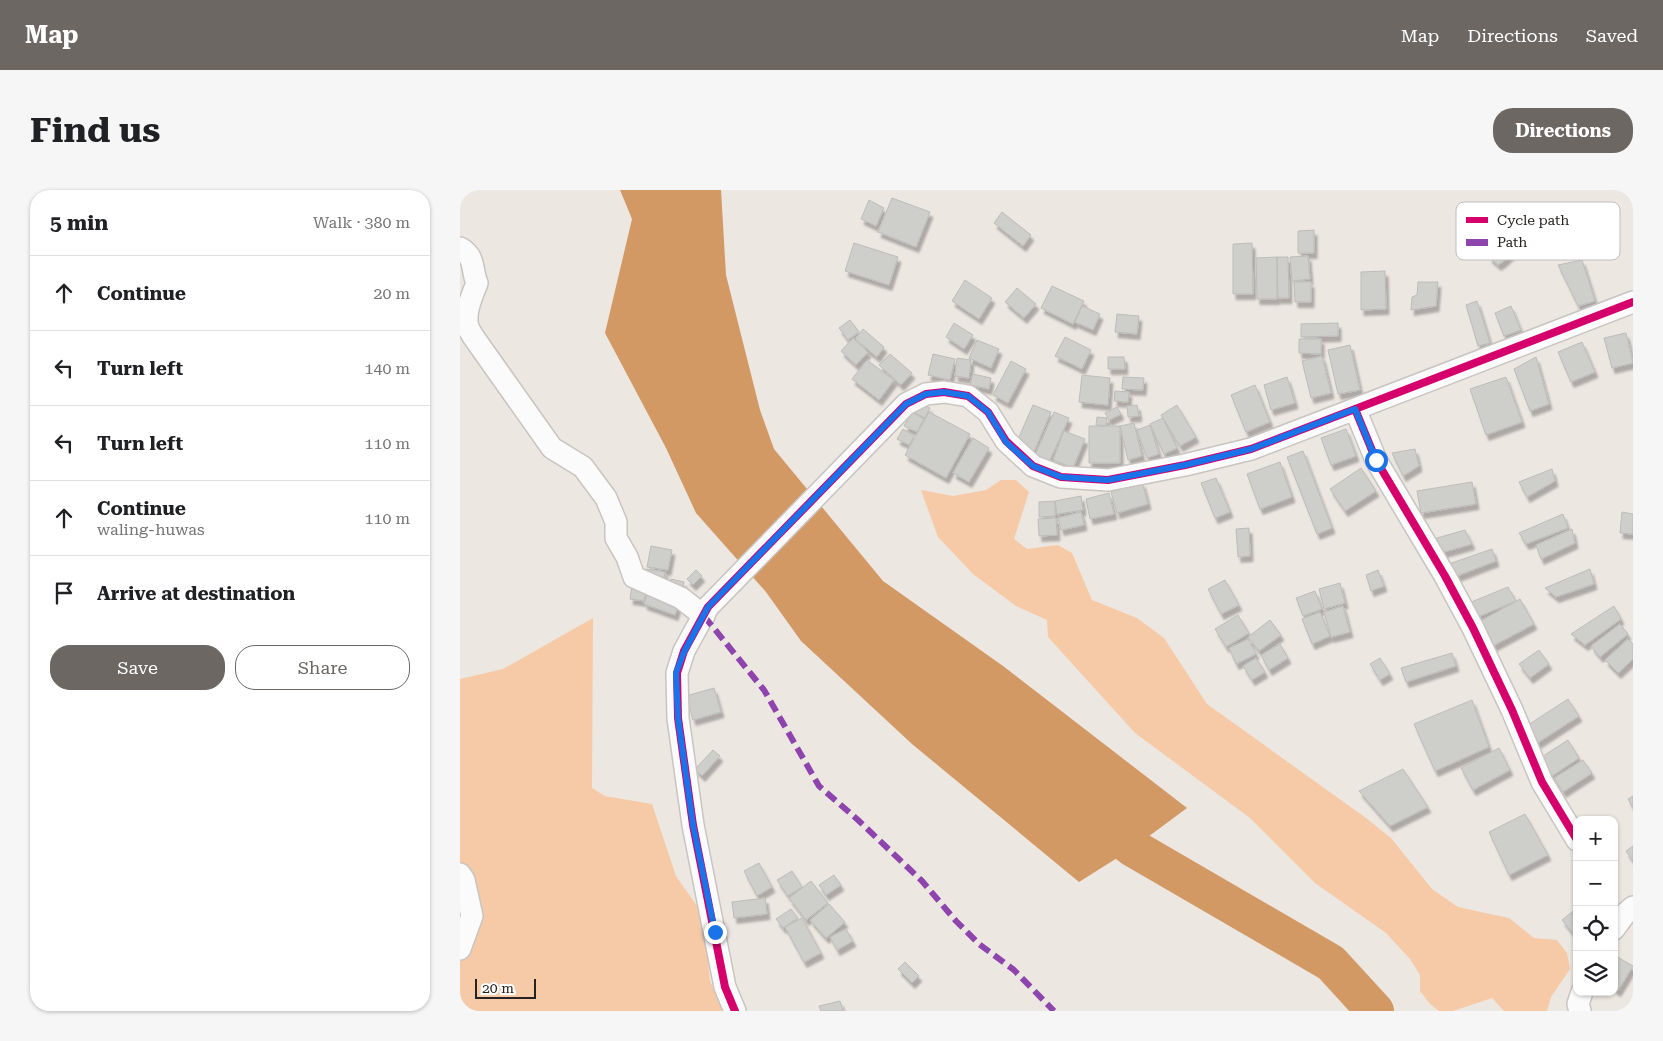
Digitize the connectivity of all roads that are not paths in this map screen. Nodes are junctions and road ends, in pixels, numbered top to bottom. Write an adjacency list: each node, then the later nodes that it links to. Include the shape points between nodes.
1 (460, 248): 4 (street, via 473,262 477,283 467,308 468,327 552,448 583,467 606,498 616,522 616,538 634,577)
2 (1633, 302): 3 (street)
3 (1355, 409): 4 (street, via 1251,449 1108,480 1061,477 1033,466 1006,442 988,412 968,396 944,392 926,394 906,404); 5 (street, via 1376,460 1473,628 1542,782)
4 (706, 612): 9 (street, via 676,673 678,718 693,825 725,987)
5 (1573, 833)
6 (460, 874): 7 (street, via 472,916)
7 (460, 949)
8 (1581, 996): 10 (street)
9 (734, 1011)
10 (1580, 1011)

